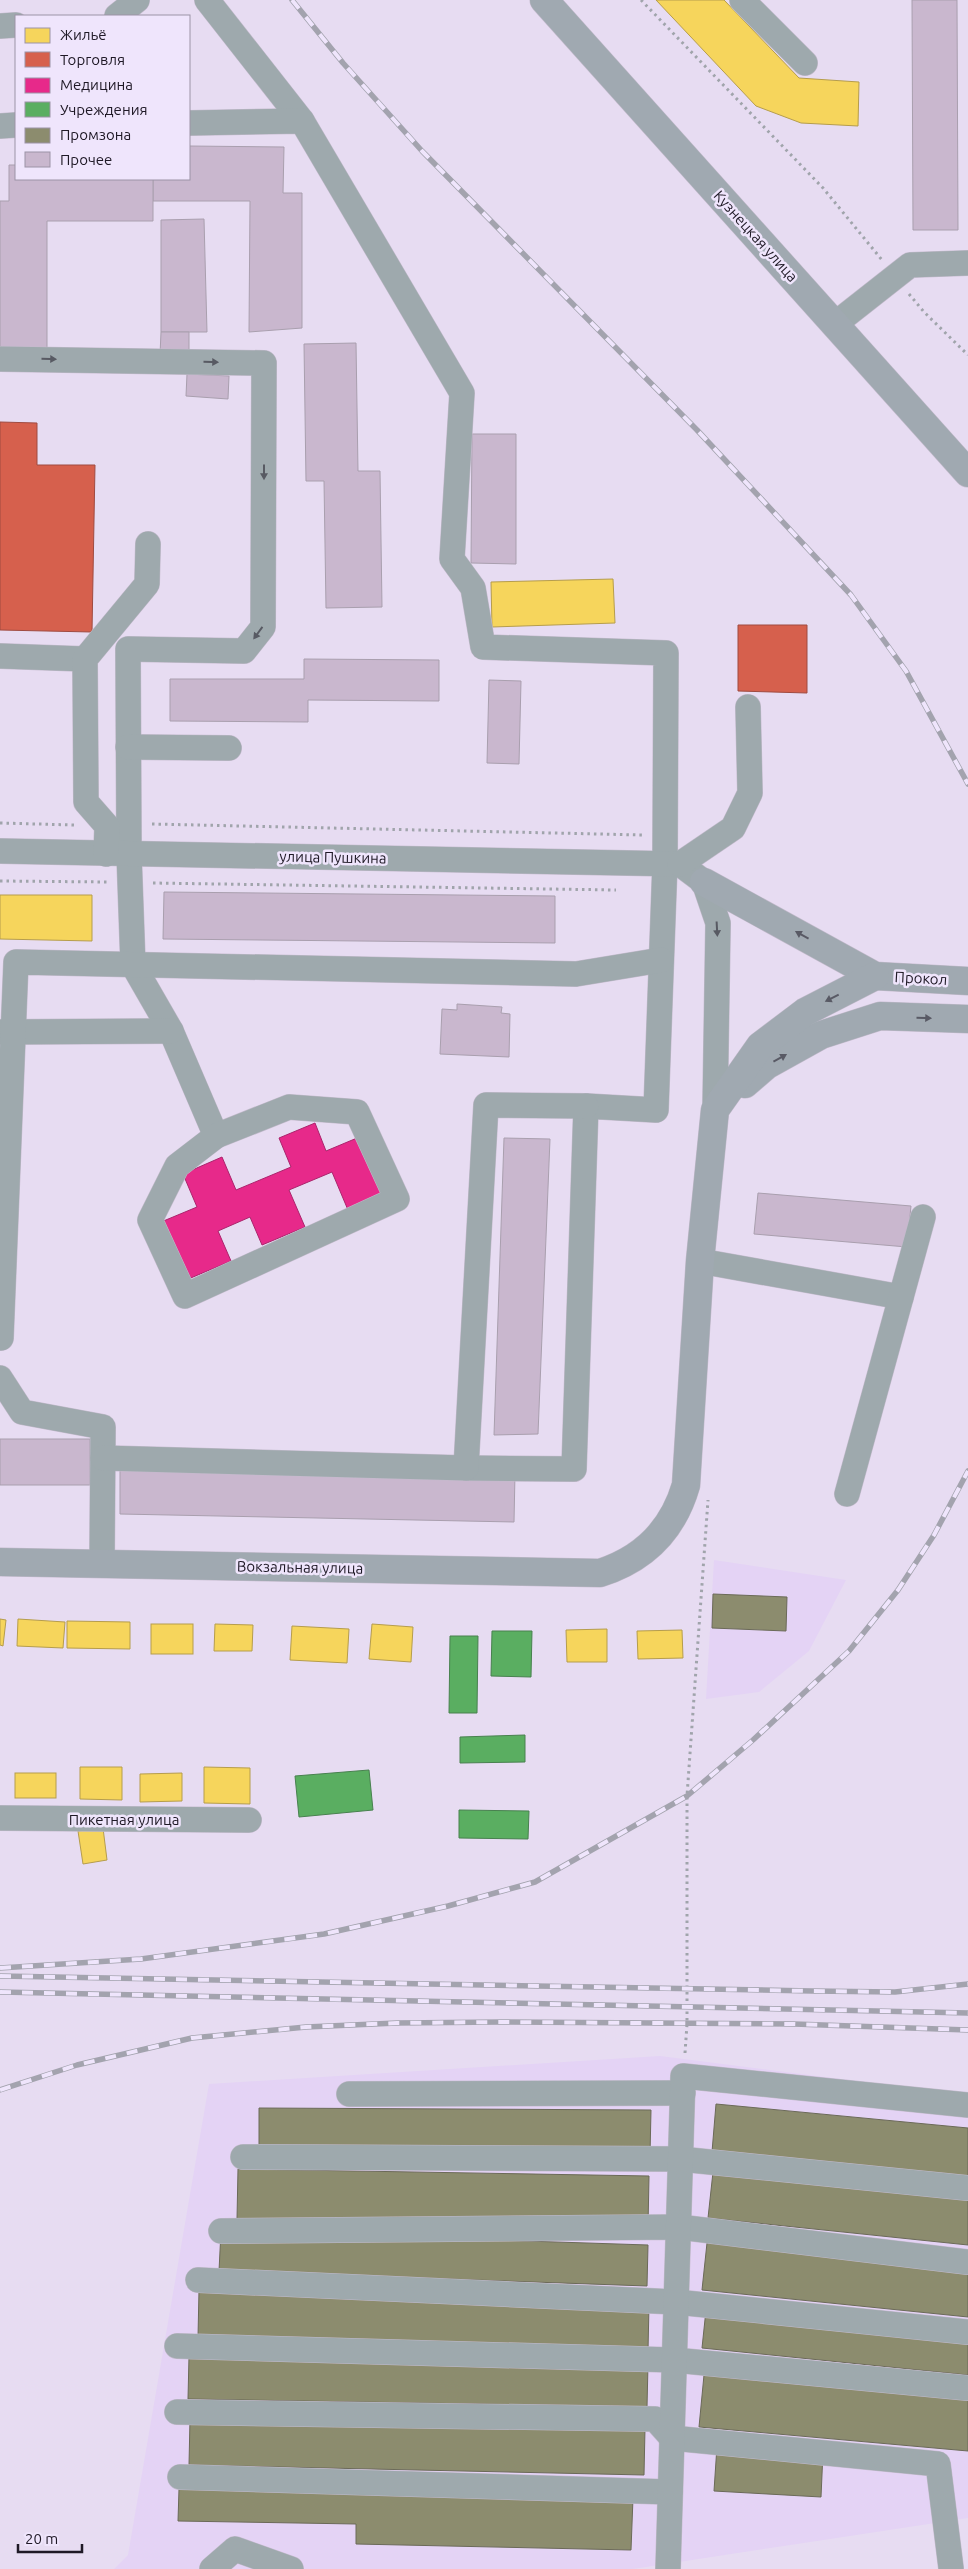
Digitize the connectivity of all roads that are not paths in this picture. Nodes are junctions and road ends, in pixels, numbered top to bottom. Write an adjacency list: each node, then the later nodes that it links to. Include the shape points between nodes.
1 (137, 0): 5 (street)
2 (207, 0): 9 (street)
3 (544, 0): 14 (main road, Кузнецкая улица)
4 (742, 0): 8 (street)
5 (118, 15)
6 (0, 26): 7 (street)
7 (15, 26)
8 (805, 63)
9 (302, 121): 10 (street); 26 (street, via 462,393 452,560 473,588 483,647 666,653 665,836)
10 (190, 123)
11 (15, 125): 12 (street)
12 (0, 126)
13 (968, 263): 14 (street, via 910,265)
14 (835, 324): 16 (main road, Кузнецкая улица)
15 (0, 359): 21 (street, one-way to 21, via 264,362 263,627 244,651 128,649)
16 (968, 473)
17 (148, 544): 19 (street, via 147,584)
18 (0, 656): 19 (street)
19 (85, 659): 23 (street, via 86,802)
20 (748, 707): 26 (street, via 750,793 733,828)
21 (128, 747): 22 (street); 23 (street)
22 (229, 748)
23 (118, 825): 25 (street)
24 (0, 851): 25 (street, улица Пушкина)
25 (118, 854): 26 (street, улица Пушкина); 29 (street, via 130,883)
26 (673, 863): 27 (street); 28 (street)
27 (704, 882): 30 (main road, one-way to 27); 36 (street, one-way to 36, via 718,923)
28 (661, 960): 29 (street, via 576,974); 35 (street, via 656,1110)
29 (134, 965): 33 (street); 34 (street, via 16,962)
30 (875, 976): 31 (main road, Прокол); 36 (main road, one-way to 36, via 805,1012 760,1046)
31 (968, 981)
32 (968, 1019): 36 (main road, one-way to 32, via 767,1065 820,1035 880,1016)
33 (171, 1031): 34 (street); 37 (street)
34 (8, 1032): 41 (street)
35 (586, 1106): 44 (street, via 486,1104); 44 (street, via 574,1469)
36 (716, 1110): 39 (main road)
37 (216, 1136): 37 (street, via 177,1166 150,1220 185,1296 397,1198 357,1112 289,1107)
38 (923, 1217): 40 (street)
39 (700, 1261): 40 (street); 47 (main road, Вокзальная улица, via 686,1485 682,1500 659,1538 618,1568 600,1573)
40 (901, 1297): 45 (street)
41 (1, 1338)
42 (0, 1378): 43 (street, via 22,1412 103,1427)
43 (103, 1458): 44 (street); 47 (street)
44 (466, 1468)
45 (847, 1494)
46 (0, 1562): 47 (main road, Вокзальная улица)
47 (102, 1564)
48 (0, 1818): 49 (street, Пикетная улица)
49 (249, 1820)
50 (683, 2084): 51 (street); 52 (street); 54 (street)
51 (349, 2094)
52 (968, 2105)
53 (243, 2156): 54 (street)
54 (680, 2159): 55 (street); 56 (street)
55 (968, 2188)
56 (679, 2227): 57 (street); 58 (street); 60 (street)
57 (221, 2230)
58 (968, 2262)
59 (198, 2280): 60 (street)
60 (676, 2302): 61 (street); 63 (street)
61 (968, 2332)
62 (177, 2346): 63 (street)
63 (674, 2360): 64 (street); 66 (street)
64 (968, 2388)
65 (177, 2412): 66 (street, via 655,2419)
66 (672, 2438): 68 (street); 69 (street, via 938,2464)
67 (180, 2477): 68 (street)
68 (670, 2492): 72 (street)
69 (956, 2564)
70 (212, 2569): 71 (street, via 235,2549)
71 (291, 2569)
72 (668, 2569)

